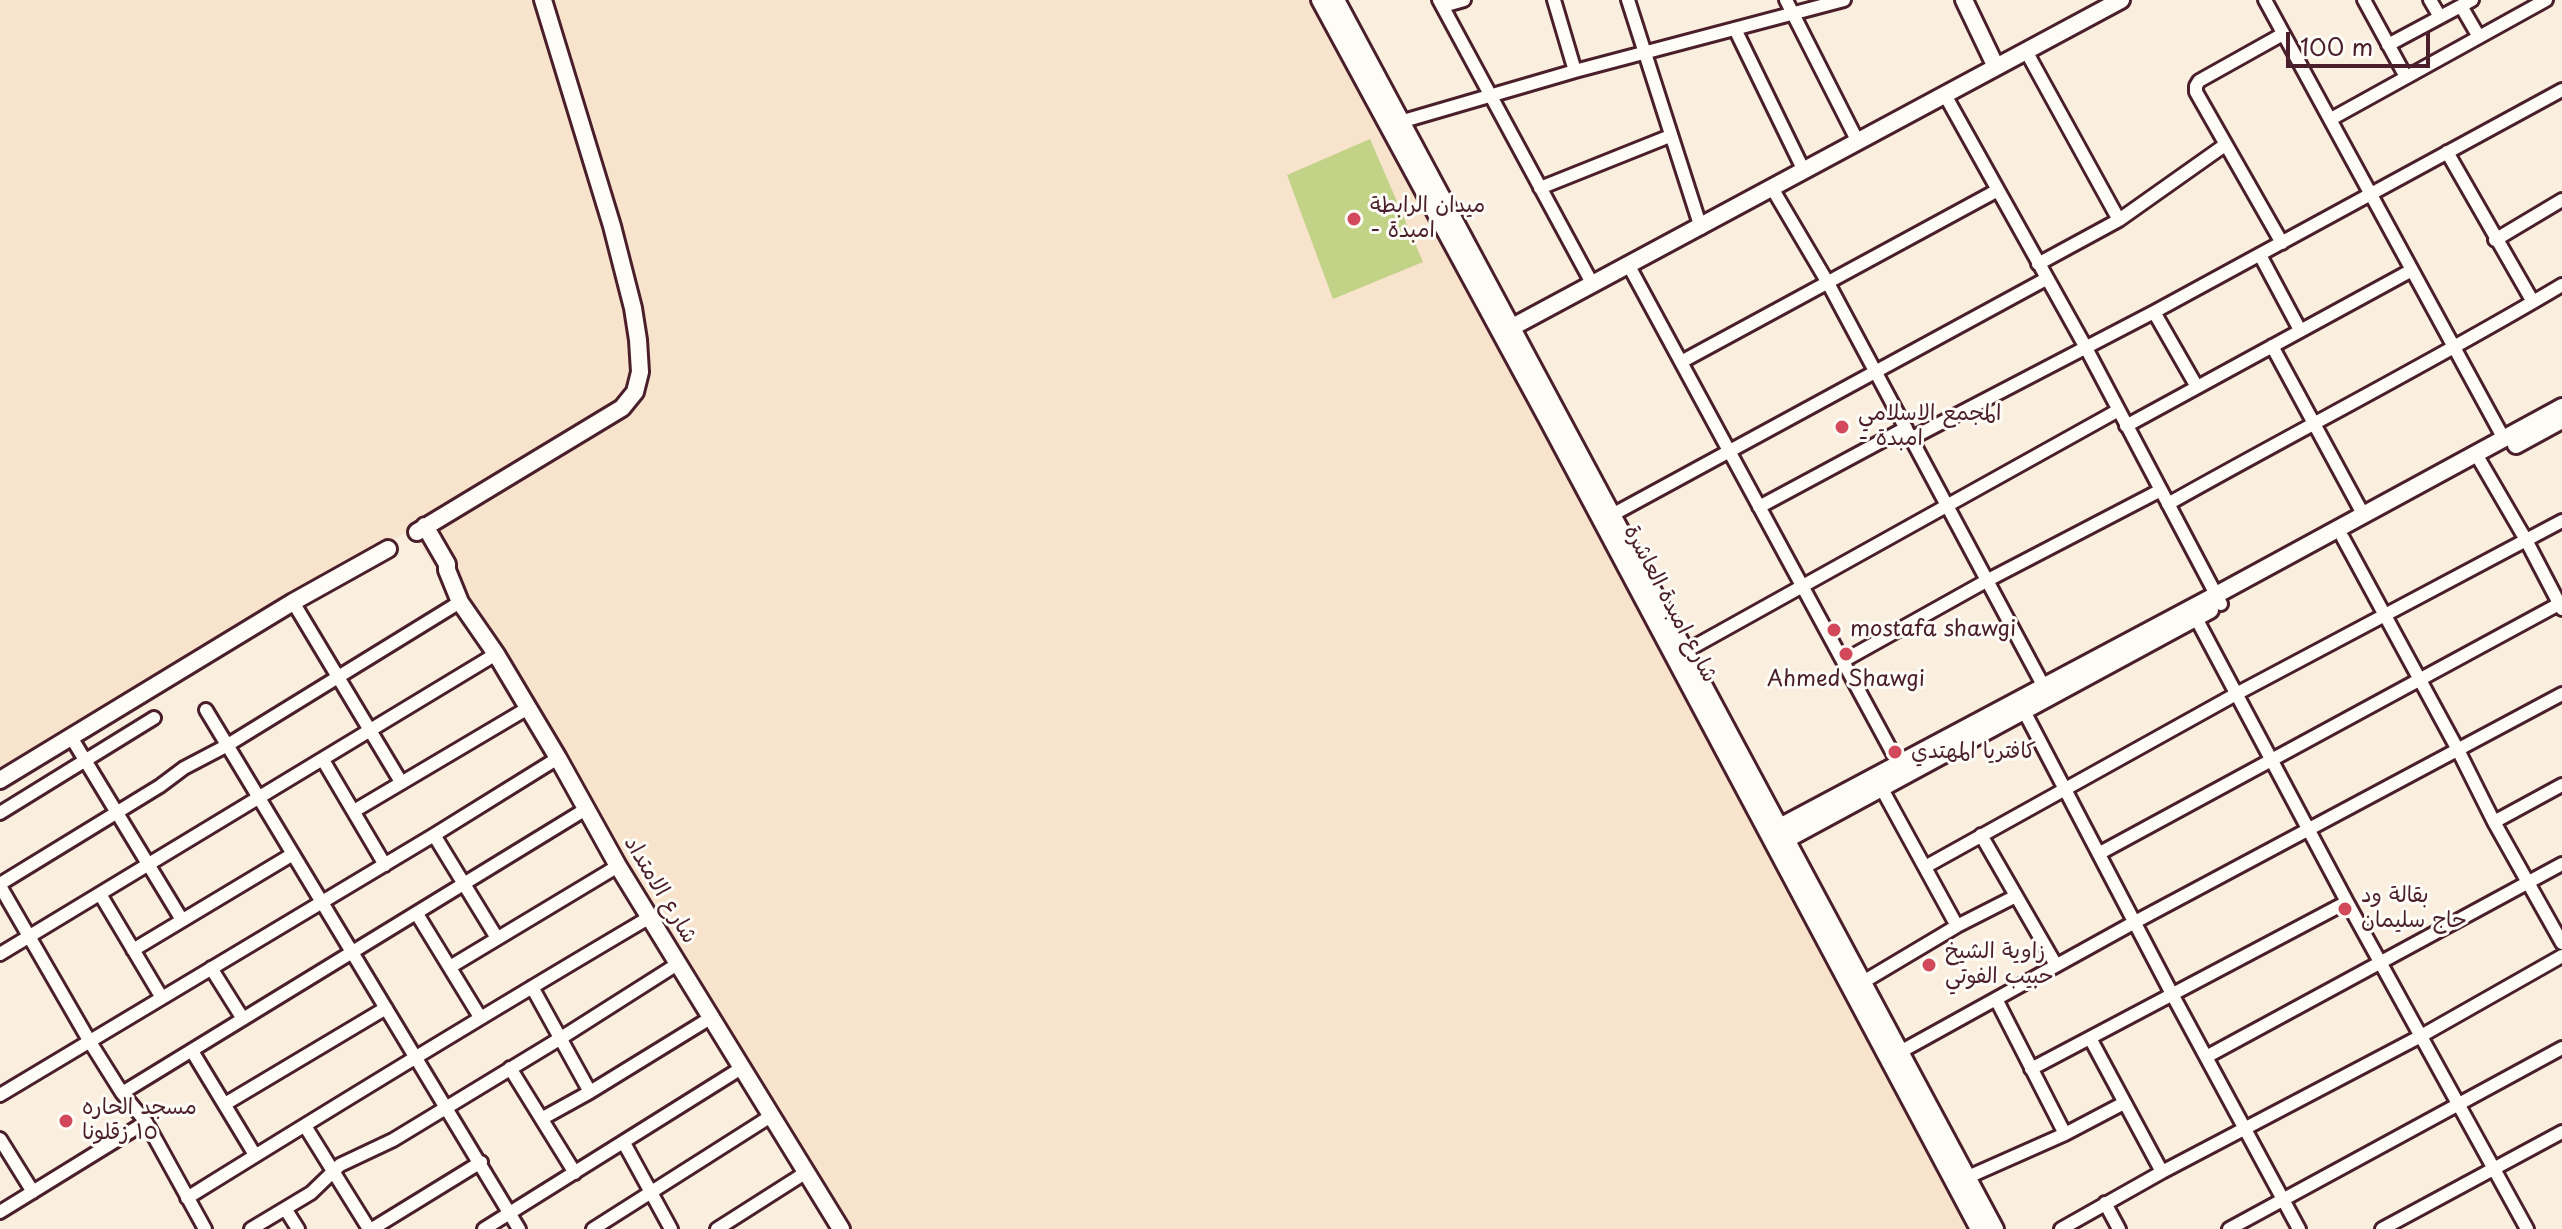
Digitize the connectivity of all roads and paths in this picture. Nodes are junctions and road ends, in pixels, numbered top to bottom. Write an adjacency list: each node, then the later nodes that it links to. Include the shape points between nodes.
1 (543, 0): 88 (main road, شارع الامتداد, via 633,308 638,382 622,408 420,528)
2 (1320, 0): 58 (main road, شارع امبدة العاشرة)
3 (1336, 0): 32 (main road, شارع امبدة العاشرة)
4 (1464, 0): 15 (street)
5 (1554, 0): 26 (street)
6 (1628, 0): 24 (street)
7 (1786, 0): 17 (street)
8 (1844, 0): 17 (street)
9 (1964, 0): 25 (main road)
10 (2121, 0): 23 (main road)
11 (2265, 0): 20 (street)
12 (2364, 0): 22 (street)
13 (2430, 0): 18 (street)
14 (2546, 0): 21 (street)
15 (1441, 3): 29 (street)
16 (2466, 3): 18 (street); 21 (street)
17 (1793, 14): 19 (street); 34 (street)
18 (2440, 17): 22 (street)
19 (1735, 29): 24 (street); 37 (street)
20 (2283, 34): 31 (street); 35 (street, via 2196,86)
21 (2479, 37): 27 (street)
22 (2388, 45): 27 (street)
23 (2026, 51): 25 (main road); 43 (street)
24 (1644, 53): 26 (street); 33 (street)
25 (1996, 67): 30 (main road)
26 (1575, 71): 29 (street)
27 (2406, 77): 31 (street)
28 (2562, 90): 36 (street)
29 (1490, 95): 32 (street); 38 (street)
30 (1945, 95): 34 (main road); 40 (street)
31 (2331, 119): 41 (street)
32 (1400, 122): 58 (main road, شارع امبدة العاشرة)
33 (1670, 136): 38 (street); 44 (street)
34 (1858, 142): 37 (main road)
35 (2225, 145): 43 (street); 46 (street)
36 (2447, 152): 41 (street); 45 (street)
37 (1804, 171): 39 (main road)
38 (1540, 188): 53 (street)
39 (1772, 188): 44 (main road); 52 (street)
40 (1998, 190): 48 (street); 52 (street)
41 (2371, 193): 46 (street); 50 (street)
42 (2562, 200): 45 (street)
43 (2119, 220): 48 (street)
44 (1701, 228): 49 (main road)
45 (2495, 240): 55 (street)
46 (2282, 243): 47 (street)
47 (2260, 255): 56 (street); 57 (street)
48 (2038, 264): 51 (street)
49 (1629, 266): 53 (main road); 62 (street)
50 (2412, 270): 57 (street); 61 (street)
51 (2046, 279): 59 (street); 63 (street)
52 (1828, 283): 62 (street); 63 (street)
53 (1593, 285): 58 (main road)
54 (2562, 285): 55 (street)
55 (2533, 302): 61 (street)
56 (2154, 312): 59 (street); 64 (street)
57 (2300, 330): 60 (street)
58 (1507, 331): 79 (main road, شارع امبدة العاشرة); 128 (main road, شارع امبدة العاشرة)
59 (2085, 346): 66 (street); 70 (street)
60 (2272, 346): 64 (street); 68 (street)
61 (2454, 348): 68 (street); 71 (street)
62 (1681, 362): 72 (street)
63 (1875, 372): 70 (street); 72 (street)
64 (2197, 387): 69 (street)
65 (2562, 407): 71 (main road)
66 (2117, 411): 69 (street); 76 (street)
67 (2562, 420): 73 (main road)
68 (2314, 422): 75 (street); 78 (street)
69 (2126, 426): 74 (street)
70 (1909, 433): 76 (street); 77 (street)
71 (2504, 439): 73 (main road)
72 (1728, 452): 77 (street); 79 (street)
73 (2478, 459): 78 (main road); 81 (main road); 82 (street)
74 (2161, 490): 75 (street); 84 (street)
75 (2168, 504): 86 (street)
76 (1948, 505): 84 (street); 85 (street)
77 (1759, 507): 85 (street)
78 (2363, 514): 86 (main road)
79 (1612, 515): 92 (main road, شارع امبدة العاشرة)
80 (2562, 521): 82 (street)
81 (2343, 538): 86 (main road); 90 (street)
82 (2526, 540): 89 (street); 90 (street)
83 (388, 549): 87 (main road)
84 (1988, 580): 94 (street); 98 (street)
85 (1802, 585): 92 (street); 94 (street)
86 (2218, 600): 91 (main road); 95 (main road)
87 (293, 602): 96 (street); 106 (main road)
88 (460, 602): 93 (main road, شارع الامتداد); 96 (street)
89 (2561, 607): 97 (street)
90 (2384, 616): 97 (street); 99 (street)
91 (2196, 618): 95 (main road); 99 (street)
92 (1686, 651): 128 (main road, شارع امبدة العاشرة)
93 (496, 654): 101 (main road, شارع الامتداد); 105 (street)
94 (1843, 661): 113 (street)
95 (2088, 670): 98 (main road); 103 (main road)
96 (339, 677): 105 (street); 107 (street)
97 (2419, 680): 108 (street); 110 (street)
98 (2044, 687): 113 (main road)
99 (2238, 693): 110 (street); 118 (street)
100 (2562, 694): 108 (street)
101 (528, 708): 109 (main road, شارع الامتداد); 115 (street)
102 (206, 710): 107 (street)
103 (2024, 711): 117 (main road); 118 (street)
104 (154, 718): 111 (street)
105 (371, 730): 112 (street); 115 (street)
106 (71, 737): 111 (street); 114 (main road)
107 (226, 746): 119 (street); 122 (street)
108 (2458, 750): 124 (street); 125 (street)
109 (558, 758): 120 (main road, شارع الامتداد); 126 (street)
110 (2272, 758): 125 (street); 129 (street)
111 (85, 760): 122 (street); 123 (street)
112 (323, 760): 119 (street); 121 (street)
113 (1898, 763): 128 (main road)
114 (0, 780)
115 (401, 782): 121 (street)
116 (2562, 785): 124 (street)
117 (1882, 789): 128 (main road); 135 (street)
118 (2065, 789): 127 (street); 129 (street)
119 (258, 797): 130 (street); 132 (street)
120 (586, 809): 134 (main road, شارع الامتداد); 137 (street)
121 (354, 811): 133 (street)
122 (118, 812): 132 (street); 138 (street)
123 (0, 813)
124 (2494, 822): 136 (street)
125 (2310, 830): 142 (street); 146 (street)
126 (434, 835): 133 (street); 137 (street)
127 (1981, 835): 135 (street); 140 (street)
128 (1778, 836): 160 (main road, شارع امبدة العاشرة); 225 (main road, شارع امبدة العاشرة, via 1791,880)
129 (2100, 853): 146 (street)
130 (293, 854): 141 (street); 145 (street)
131 (2562, 864): 136 (street)
132 (149, 865): 139 (street); 145 (street)
133 (385, 865): 141 (street)
134 (618, 866): 144 (main road, شارع الامتداد); 149 (street)
135 (1925, 867): 147 (street)
136 (2527, 882): 150 (street); 155 (street)
137 (465, 884): 143 (street); 149 (street)
138 (0, 885): 148 (street)
139 (100, 894): 148 (street); 151 (street)
140 (2016, 896): 147 (street); 157 (street)
141 (322, 902): 152 (street); 159 (street)
142 (2347, 902): 155 (street); 162 (street)
143 (417, 914): 152 (street); 158 (street)
144 (650, 917): 156 (main road, شارع الامتداد); 161 (street)
145 (182, 920): 151 (street)
146 (2135, 922): 157 (street); 162 (street)
147 (1957, 926): 160 (street)
148 (29, 937): 153 (street); 172 (street)
149 (497, 938): 158 (street)
150 (2562, 943)
151 (133, 950): 163 (street)
152 (353, 951): 165 (street); 168 (street)
153 (0, 954)
154 (2562, 956): 169 (street)
155 (2379, 961): 169 (street); 176 (street)
156 (679, 963): 167 (main road, شارع الامتداد); 170 (street)
157 (2056, 965): 164 (street)
158 (450, 967): 166 (street)
159 (211, 968): 163 (street); 168 (street)
160 (1863, 982): 175 (main road, شارع امبدة العاشرة)
161 (532, 987): 166 (street); 170 (street)
162 (2172, 994): 171 (street); 176 (street)
163 (162, 998): 172 (street)
164 (1996, 999): 175 (street); 180 (street)
165 (386, 1008): 177 (street); 185 (street)
166 (480, 1017): 177 (street)
167 (712, 1017): 178 (main road, شارع الامتداد); 181 (street)
168 (243, 1019): 174 (street)
169 (2421, 1036): 186 (street); 192 (street)
170 (561, 1038): 179 (street); 181 (street)
171 (2090, 1038): 180 (street); 184 (street)
172 (90, 1042): 182 (street); 183 (street)
173 (2562, 1048): 186 (street)
174 (192, 1051): 182 (street); 185 (street)
175 (1900, 1052): 206 (main road, شارع امبدة العاشرة)
176 (2206, 1057): 192 (street)
177 (417, 1058): 187 (street); 191 (street)
178 (743, 1067): 188 (main road, شارع الامتداد); 196 (street)
179 (510, 1068): 187 (street); 189 (street)
180 (2031, 1069): 194 (street)
181 (590, 1092): 189 (street)
182 (122, 1093): 190 (street)
183 (0, 1095)
184 (2124, 1103): 194 (street); 203 (street)
185 (225, 1104): 197 (street)
186 (2458, 1104): 201 (street); 210 (street)
187 (447, 1107): 199 (street); 202 (street)
188 (771, 1116): 205 (main road, شارع الامتداد); 208 (street)
189 (543, 1118): 204 (street)
190 (146, 1122): 207 (street); 209 (street)
191 (305, 1126): 197 (street); 202 (street)
192 (2245, 1129): 203 (street); 210 (street)
193 (2562, 1132): 201 (street)
194 (2065, 1134): 206 (street)
195 (0, 1139): 198 (street)
196 (624, 1143): 204 (street); 208 (street)
197 (255, 1155): 209 (street)
198 (12, 1160): 200 (street); 207 (street)
199 (481, 1162): 214 (street); 219 (street)
200 (0, 1167)
201 (2494, 1169): 231 (street); 232 (street)
202 (335, 1171): 212 (street); 219 (street)
203 (2162, 1172): 211 (street)
204 (575, 1173): 214 (street)
205 (805, 1173): 223 (street); 224 (main road, شارع الامتداد)
206 (1968, 1177): 226 (main road, شارع امبدة العاشرة)
207 (33, 1192): 213 (street)
208 (651, 1193): 215 (street); 222 (street)
209 (187, 1198): 216 (street)
210 (2283, 1199): 229 (street); 230 (street)
211 (2105, 1203): 227 (street); 228 (street)
212 (286, 1210): 217 (street); 218 (street)
213 (0, 1212)
214 (510, 1212): 220 (street); 221 (street)
215 (602, 1227)
216 (205, 1229)
217 (251, 1229)
218 (298, 1229)
219 (371, 1229)
220 (484, 1229)
221 (519, 1229)
222 (671, 1229)
223 (717, 1229)
224 (841, 1229)
225 (1979, 1229)
226 (1995, 1229)
227 (2061, 1229)
228 (2119, 1229)
229 (2229, 1229)
230 (2299, 1229)
231 (2382, 1229)
232 (2527, 1229)

